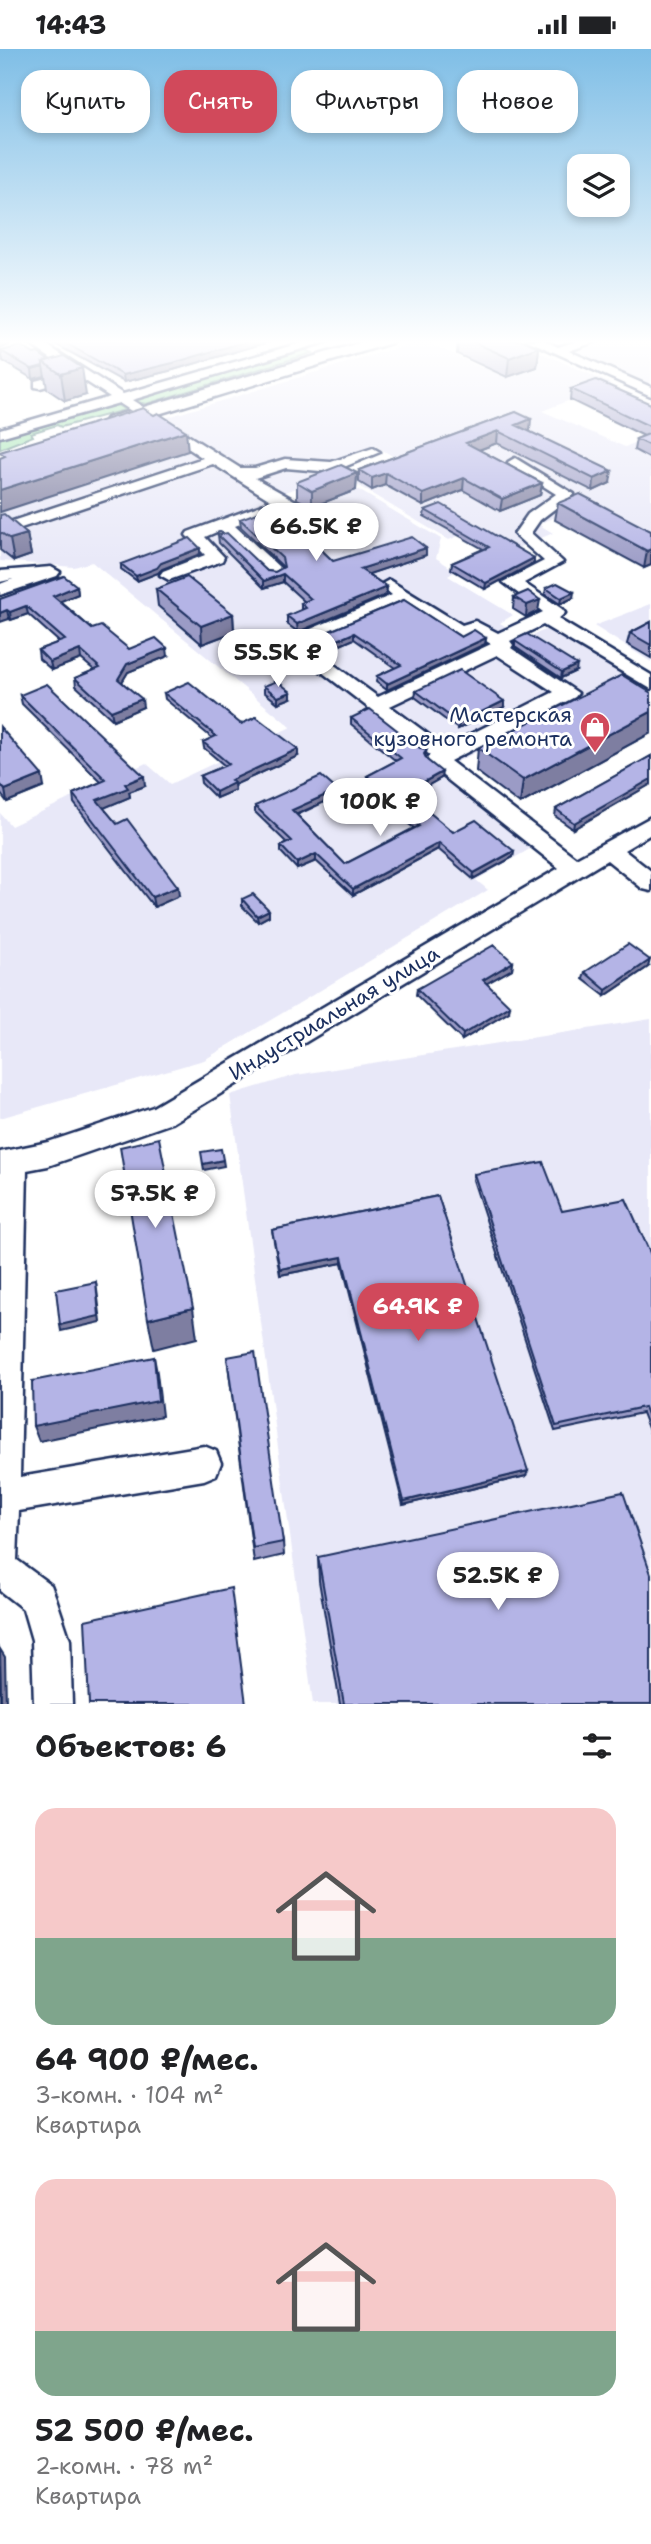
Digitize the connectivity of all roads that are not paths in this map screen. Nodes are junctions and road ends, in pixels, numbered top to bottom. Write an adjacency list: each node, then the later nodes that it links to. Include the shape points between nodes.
1 (53, 417): 5 (street)
2 (130, 417): 4 (main road)
3 (146, 417): 6 (lane)
4 (98, 427)
5 (0, 433)
6 (200, 450): 8 (lane); 12 (street)
7 (373, 452): 10 (lane, via 332,467 285,463 256,473)
8 (214, 459): 10 (lane); 15 (street)
9 (515, 462): 18 (street, via 566,495 534,517 522,534 555,562 512,582 556,613)
10 (237, 473): 11 (street)
11 (284, 502): 13 (street); 14 (street)
12 (0, 514)
13 (318, 518)
14 (224, 524): 16 (lane); 17 (street, via 194,535 216,557)
15 (0, 530)
16 (274, 572)
17 (169, 575)
18 (544, 618): 19 (lane); 20 (lane)
19 (497, 644): 21 (street); 21 (street, via 475,626 460,632 397,590 293,643); 22 (street, via 568,693)
20 (651, 683)
21 (376, 705): 22 (street)
22 (444, 756): 25 (street, via 436,760)
23 (651, 824): 24 (street, Индустриальная улица)
24 (608, 849): 25 (street, Индустриальная улица); 26 (street)
25 (575, 869): 27 (street, Индустриальная улица, via 162,1115 48,1154)
26 (651, 883)
27 (7, 1162): 28 (lane)
28 (6, 1235): 29 (lane)
29 (5, 1275): 31 (lane)
30 (204, 1463): 31 (street)
31 (1, 1512): 32 (lane)
32 (0, 1559)
33 (0, 1569): 34 (street, via 38,1598 51,1640)
34 (53, 1704)

